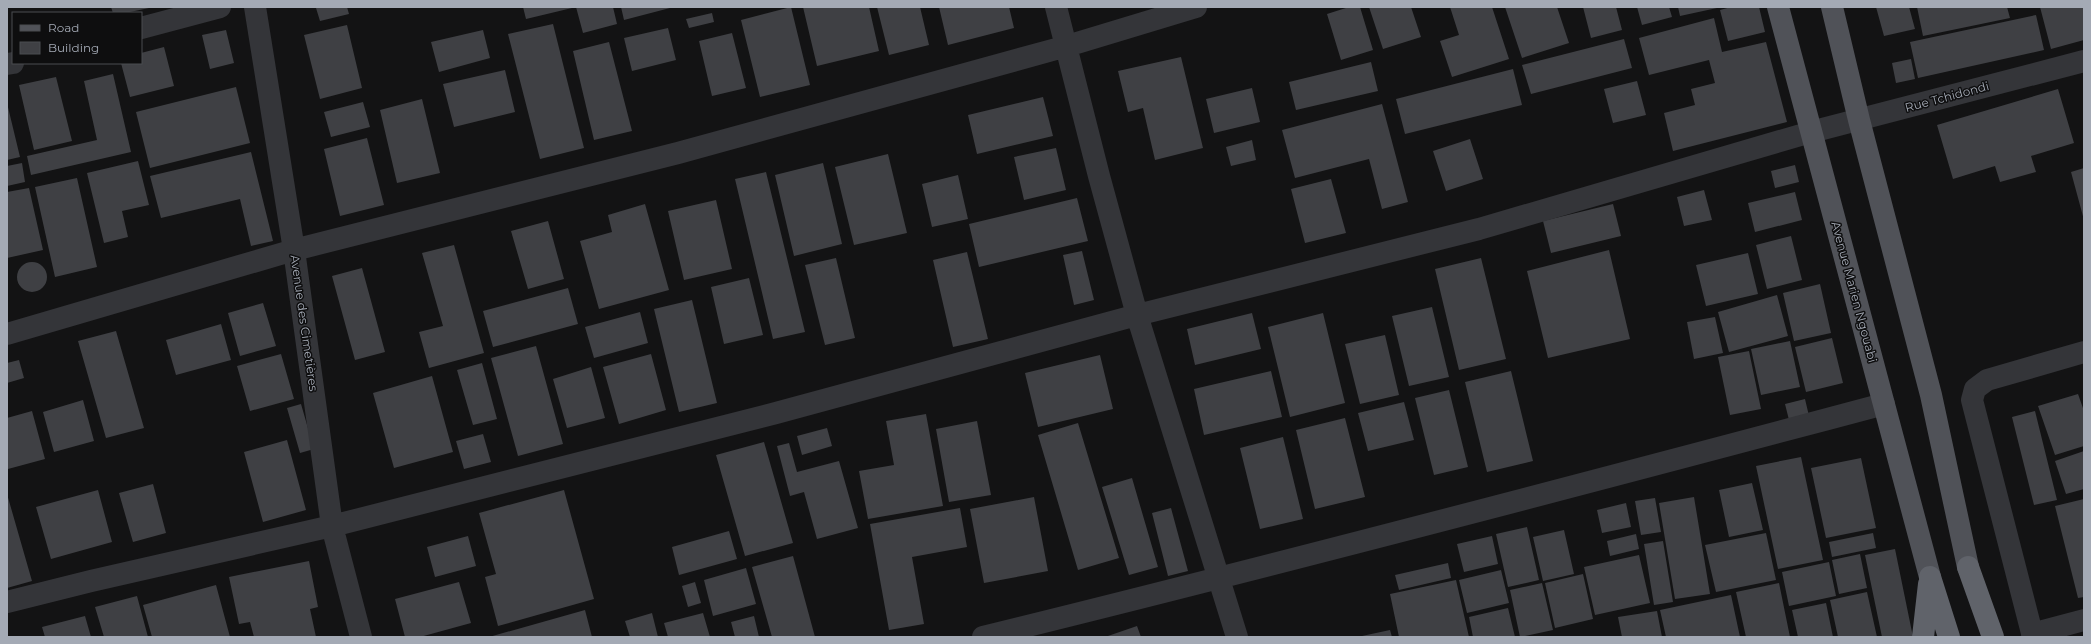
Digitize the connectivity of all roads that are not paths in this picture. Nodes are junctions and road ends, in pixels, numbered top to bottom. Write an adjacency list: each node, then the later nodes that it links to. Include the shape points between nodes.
1 (220, 7): 7 (street)
2 (255, 7): 12 (street, Avenue des Cimetières)
3 (1056, 7): 8 (street)
4 (1196, 7): 8 (street)
5 (1778, 7): 11 (main road, Avenue Marien Ngouabi)
6 (1832, 7): 10 (main road)
7 (142, 28)
8 (1067, 46): 12 (street, via 678,153); 13 (street)
9 (2084, 61): 10 (street, Rue Tchidondi)
10 (1859, 120): 11 (street, Rue Tchidondi); 18 (main road, via 1932,395)
11 (1811, 132): 13 (street, Rue Tchidondi, via 1479,230); 16 (main road, Avenue Marien Ngouabi)
12 (294, 250): 14 (street); 17 (street, Avenue des Cimetières)
13 (1137, 315): 17 (street, Rue Tchidondi, via 768,415); 20 (street)
14 (7, 334)
15 (2084, 352): 23 (street, via 1987,380 1975,389 1972,400)
16 (1884, 404): 19 (main road, Avenue Marien Ngouabi); 20 (street)
17 (332, 526): 21 (street, Rue Tchidondi); 24 (street, Avenue des Cimetières)
18 (1968, 567): 29 (highway); 30 (highway)
19 (1930, 577): 27 (highway); 28 (highway)
20 (1220, 579): 25 (street); 26 (street)
21 (7, 602)
22 (2084, 620): 23 (street)
23 (2032, 635)
24 (361, 637)
25 (983, 637)
26 (1237, 637)
27 (1923, 637)
28 (1949, 637)
29 (1979, 637)
30 (1993, 637)

